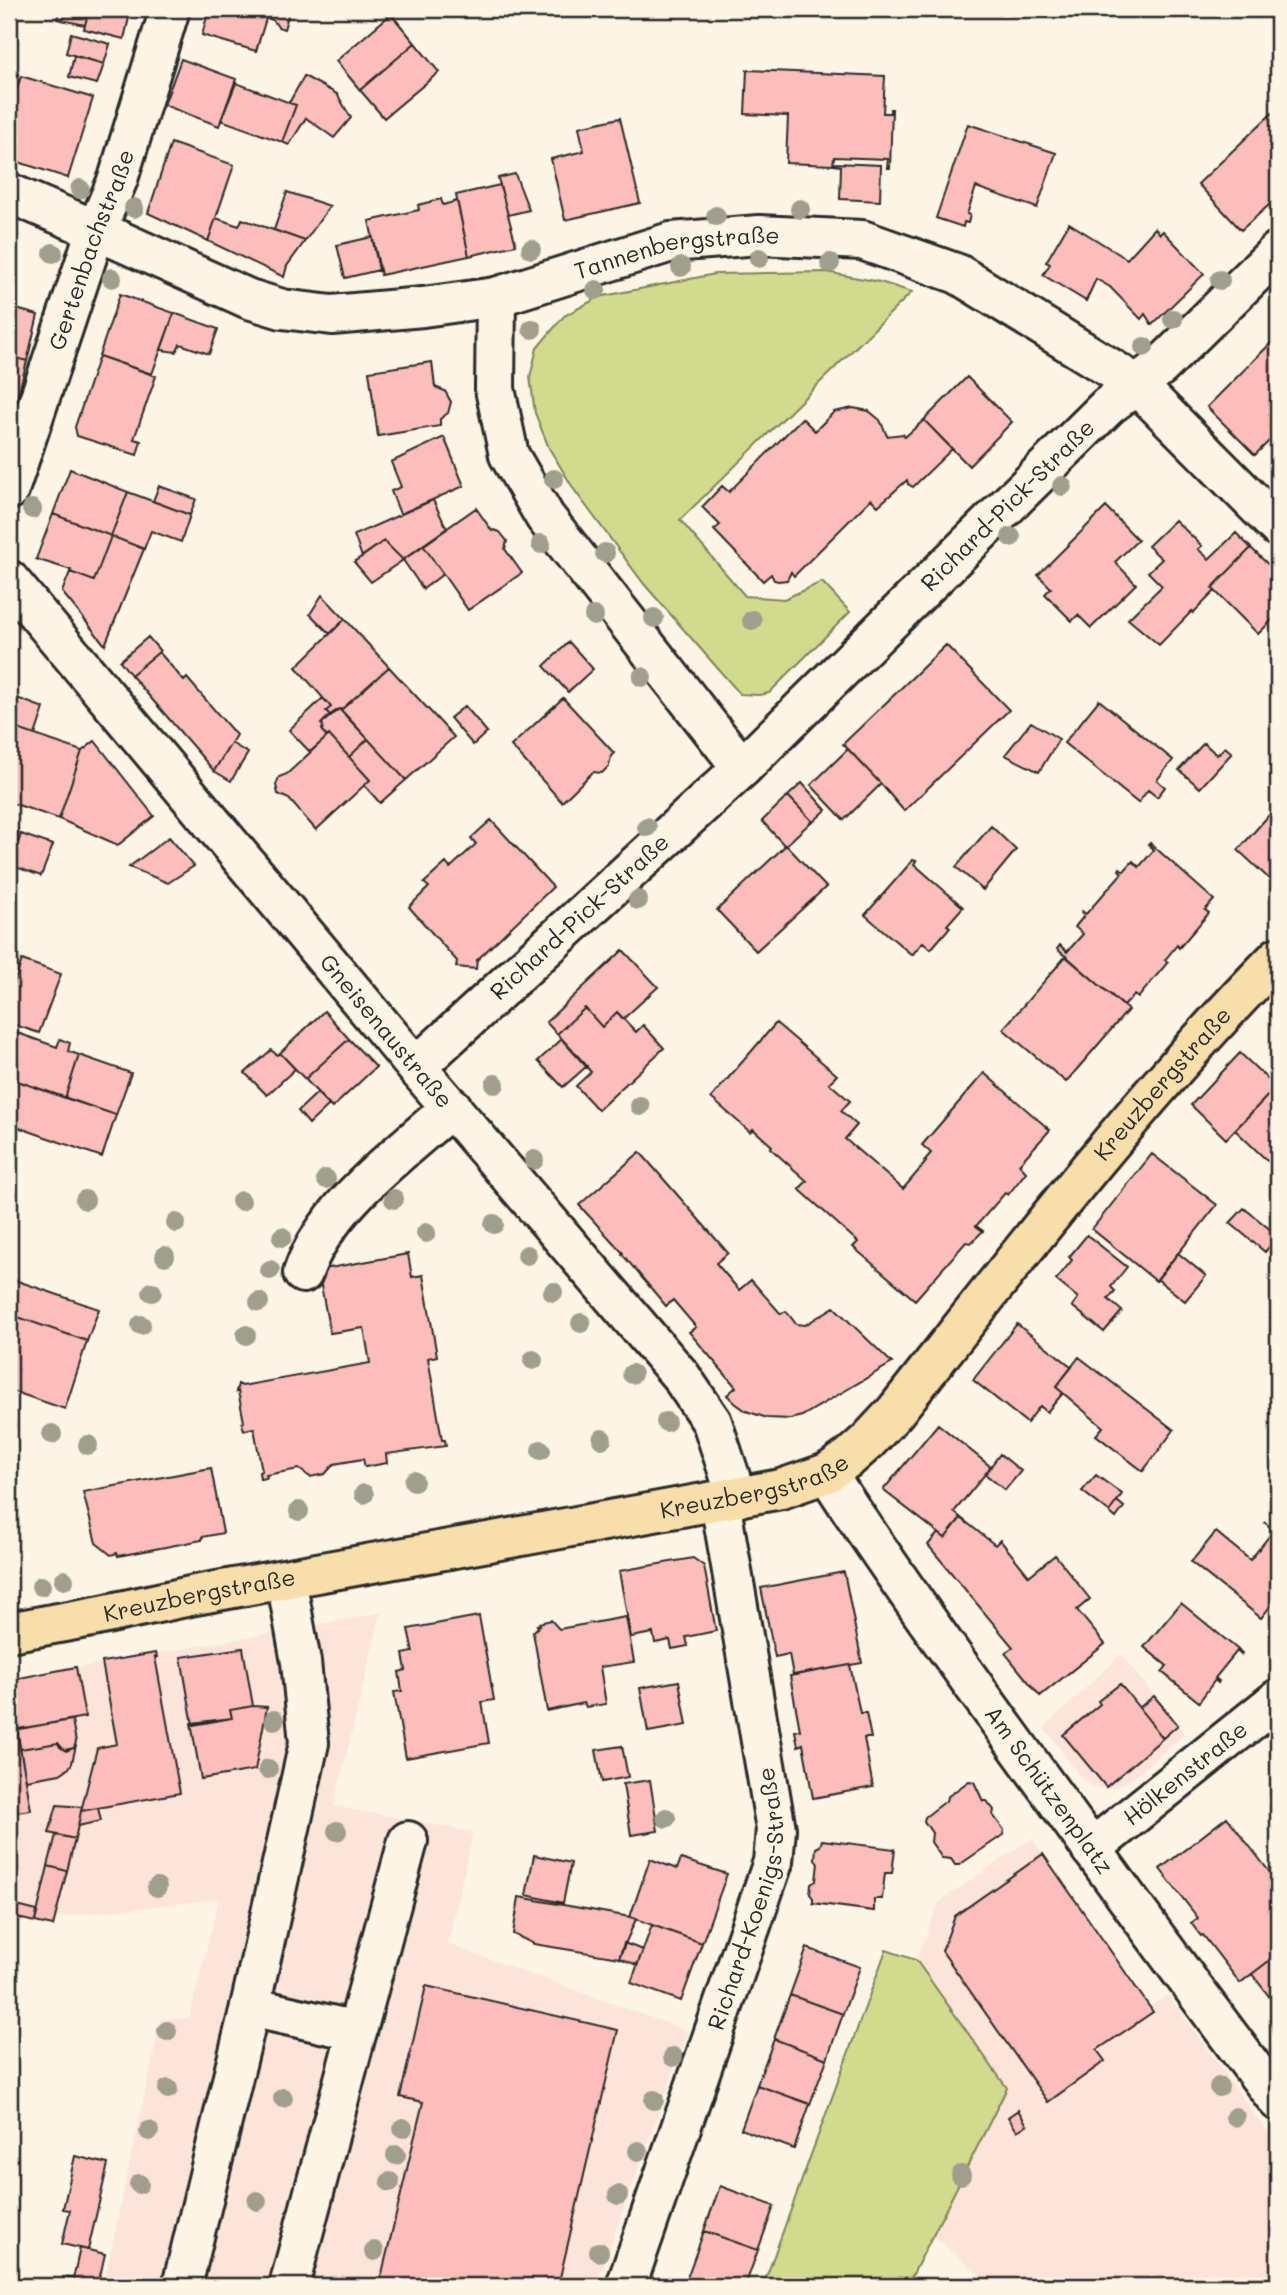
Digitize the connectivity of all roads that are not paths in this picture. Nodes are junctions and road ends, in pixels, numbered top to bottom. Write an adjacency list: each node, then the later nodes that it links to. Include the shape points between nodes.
1 (170, 9): 3 (street, Gertenbachstraße, via 118,180)
2 (9, 193): 3 (street, Tannenbergstraße)
3 (96, 230): 5 (street, Tannenbergstraße, via 249,299 282,309 332,314); 7 (street, Gertenbachstraße)
4 (1278, 251): 6 (street, Richard-Pick-Straße, via 1161,366)
5 (496, 297): 6 (street, Tannenbergstraße, via 671,242 759,234 862,240 958,274); 10 (street, via 495,389 509,455 545,517)
6 (1136, 384): 8 (street, Tannenbergstraße); 10 (street, Richard-Pick-Straße, via 1108,406)
7 (9, 490)
8 (1278, 527)
9 (9, 580): 12 (street, Gneisenaustraße)
10 (743, 768): 12 (street, Richard-Pick-Straße)
11 (1278, 957): 15 (main road, Kreuzbergstraße, via 1163,1080 895,1412)
12 (416, 1066): 13 (street, Gneisenaustraße)
13 (452, 1107): 14 (street, via 343,1205 309,1255); 16 (street, Gneisenaustraße, via 680,1375 712,1422)
14 (303, 1273)
15 (827, 1473): 16 (main road, Kreuzbergstraße); 21 (street, Am Schützenplatz)
16 (728, 1500): 17 (main road, Kreuzbergstraße); 27 (street, Richard-Koenigs-Straße, via 776,1829 773,1862)
17 (286, 1579): 18 (main road, Kreuzbergstraße); 22 (street, via 309,1743)
18 (9, 1632)
19 (1278, 1699): 21 (street, Hölkenstraße)
20 (408, 1841): 23 (street)
21 (1091, 1849): 24 (street, Am Schützenplatz)
22 (250, 2007): 23 (street); 25 (street)
23 (356, 2031): 26 (street)
24 (1278, 2101)
25 (182, 2286)
26 (289, 2286)
27 (626, 2286)

